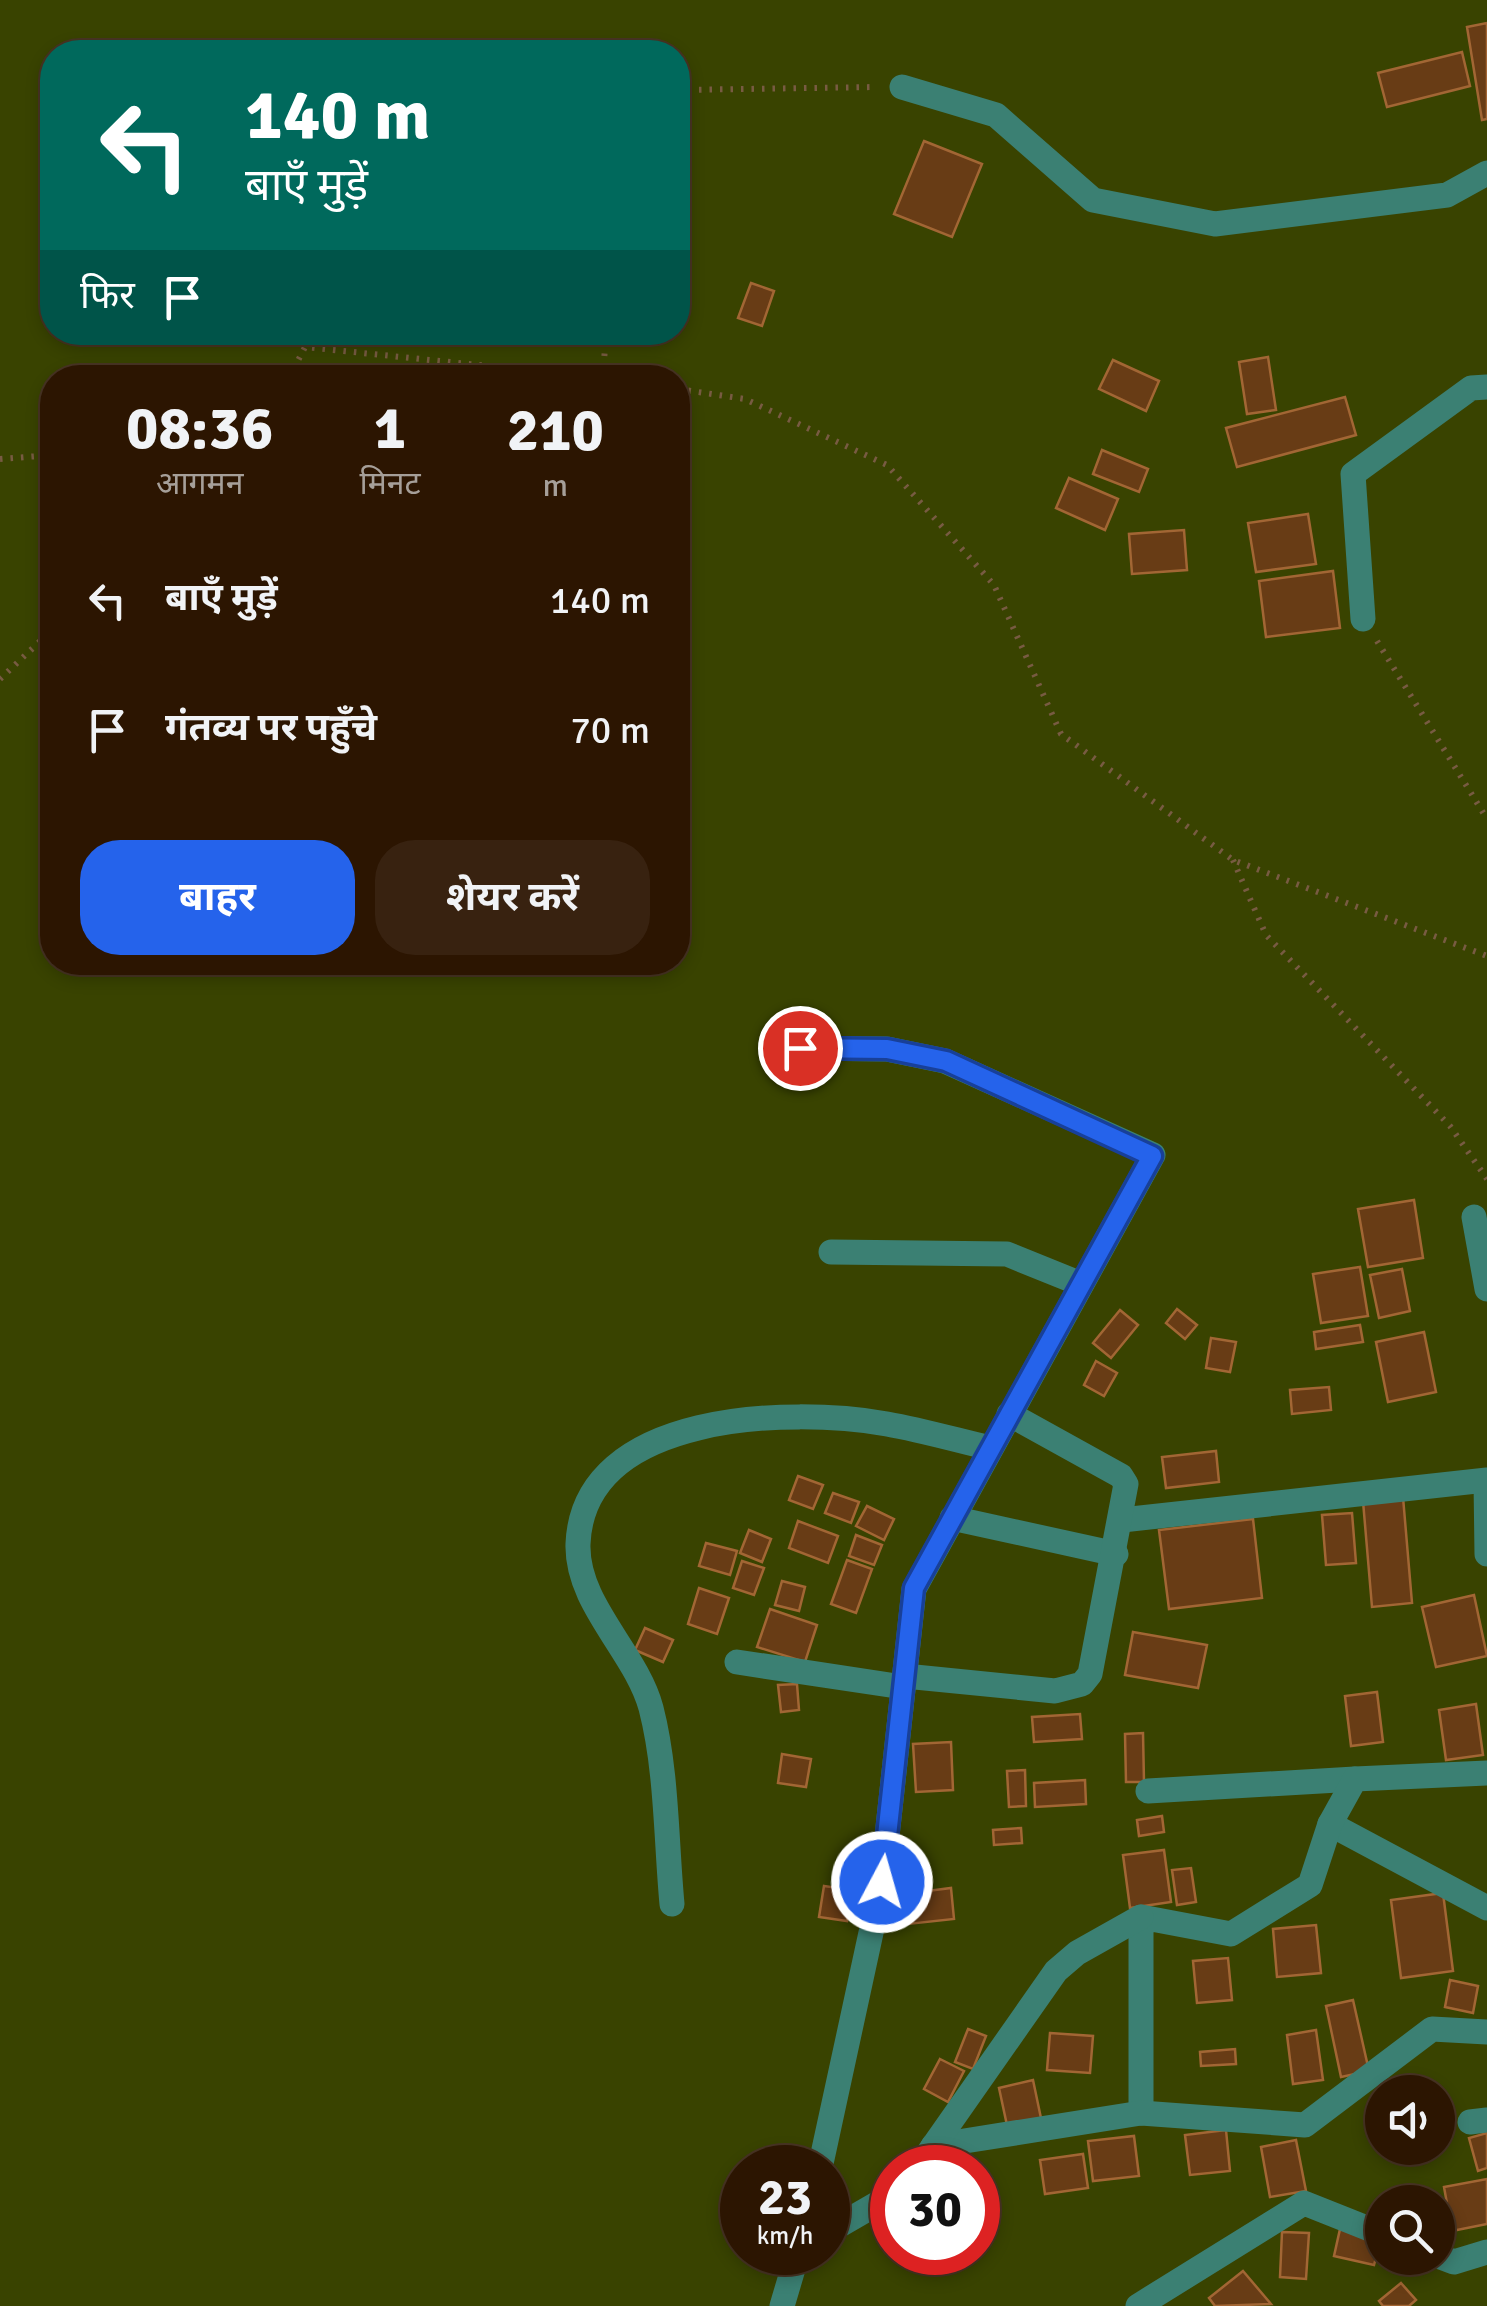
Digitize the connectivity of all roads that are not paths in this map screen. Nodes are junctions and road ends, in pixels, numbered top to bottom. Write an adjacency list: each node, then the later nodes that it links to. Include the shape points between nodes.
1 (902, 86): 2 (street, via 996,115 1094,200 1215,224 1447,195)
2 (1487, 173)
3 (1487, 386): 4 (street, via 1471,388 1352,474)
4 (1363, 618)
5 (800, 1048): 8 (street, via 887,1049 946,1061 1152,1156)
6 (1474, 1217): 9 (street)
7 (831, 1252): 8 (street, via 995,1252 1024,1257)
8 (1082, 1284): 10 (street)
9 (1487, 1289)
10 (1009, 1414): 11 (street); 14 (street, via 1124,1479)
11 (990, 1448): 13 (street); 23 (street, via 887,1424 763,1420 719,1424 649,1444 598,1481 578,1545 592,1595 652,1710)
12 (1486, 1480): 14 (street); 16 (street)
13 (952, 1518): 15 (street); 18 (street, via 914,1588)
14 (1122, 1520): 15 (street)
15 (1116, 1554): 18 (street, via 1090,1674 1082,1684 1055,1692)
16 (1487, 1554)
17 (737, 1662): 18 (street)
18 (904, 1682): 28 (street, via 882,1882)
19 (1487, 1773): 20 (street)
20 (1355, 1779): 21 (street); 22 (street)
21 (1148, 1791)
22 (1330, 1824): 24 (street); 25 (street, via 1310,1885 1231,1934)
23 (672, 1904)
24 (1487, 1908)
25 (1141, 1917): 27 (street); 29 (street, via 1056,1970)
26 (1487, 2032): 27 (street, via 1432,2028 1305,2125)
27 (1141, 2113): 30 (street)
28 (825, 2145)
29 (935, 2145)
30 (940, 2145)
31 (1365, 2227): 36 (street, via 1304,2202)
32 (1487, 2252): 33 (street)
33 (1455, 2262)
34 (791, 2275): 35 (street)
35 (782, 2306)
36 (1138, 2306)

